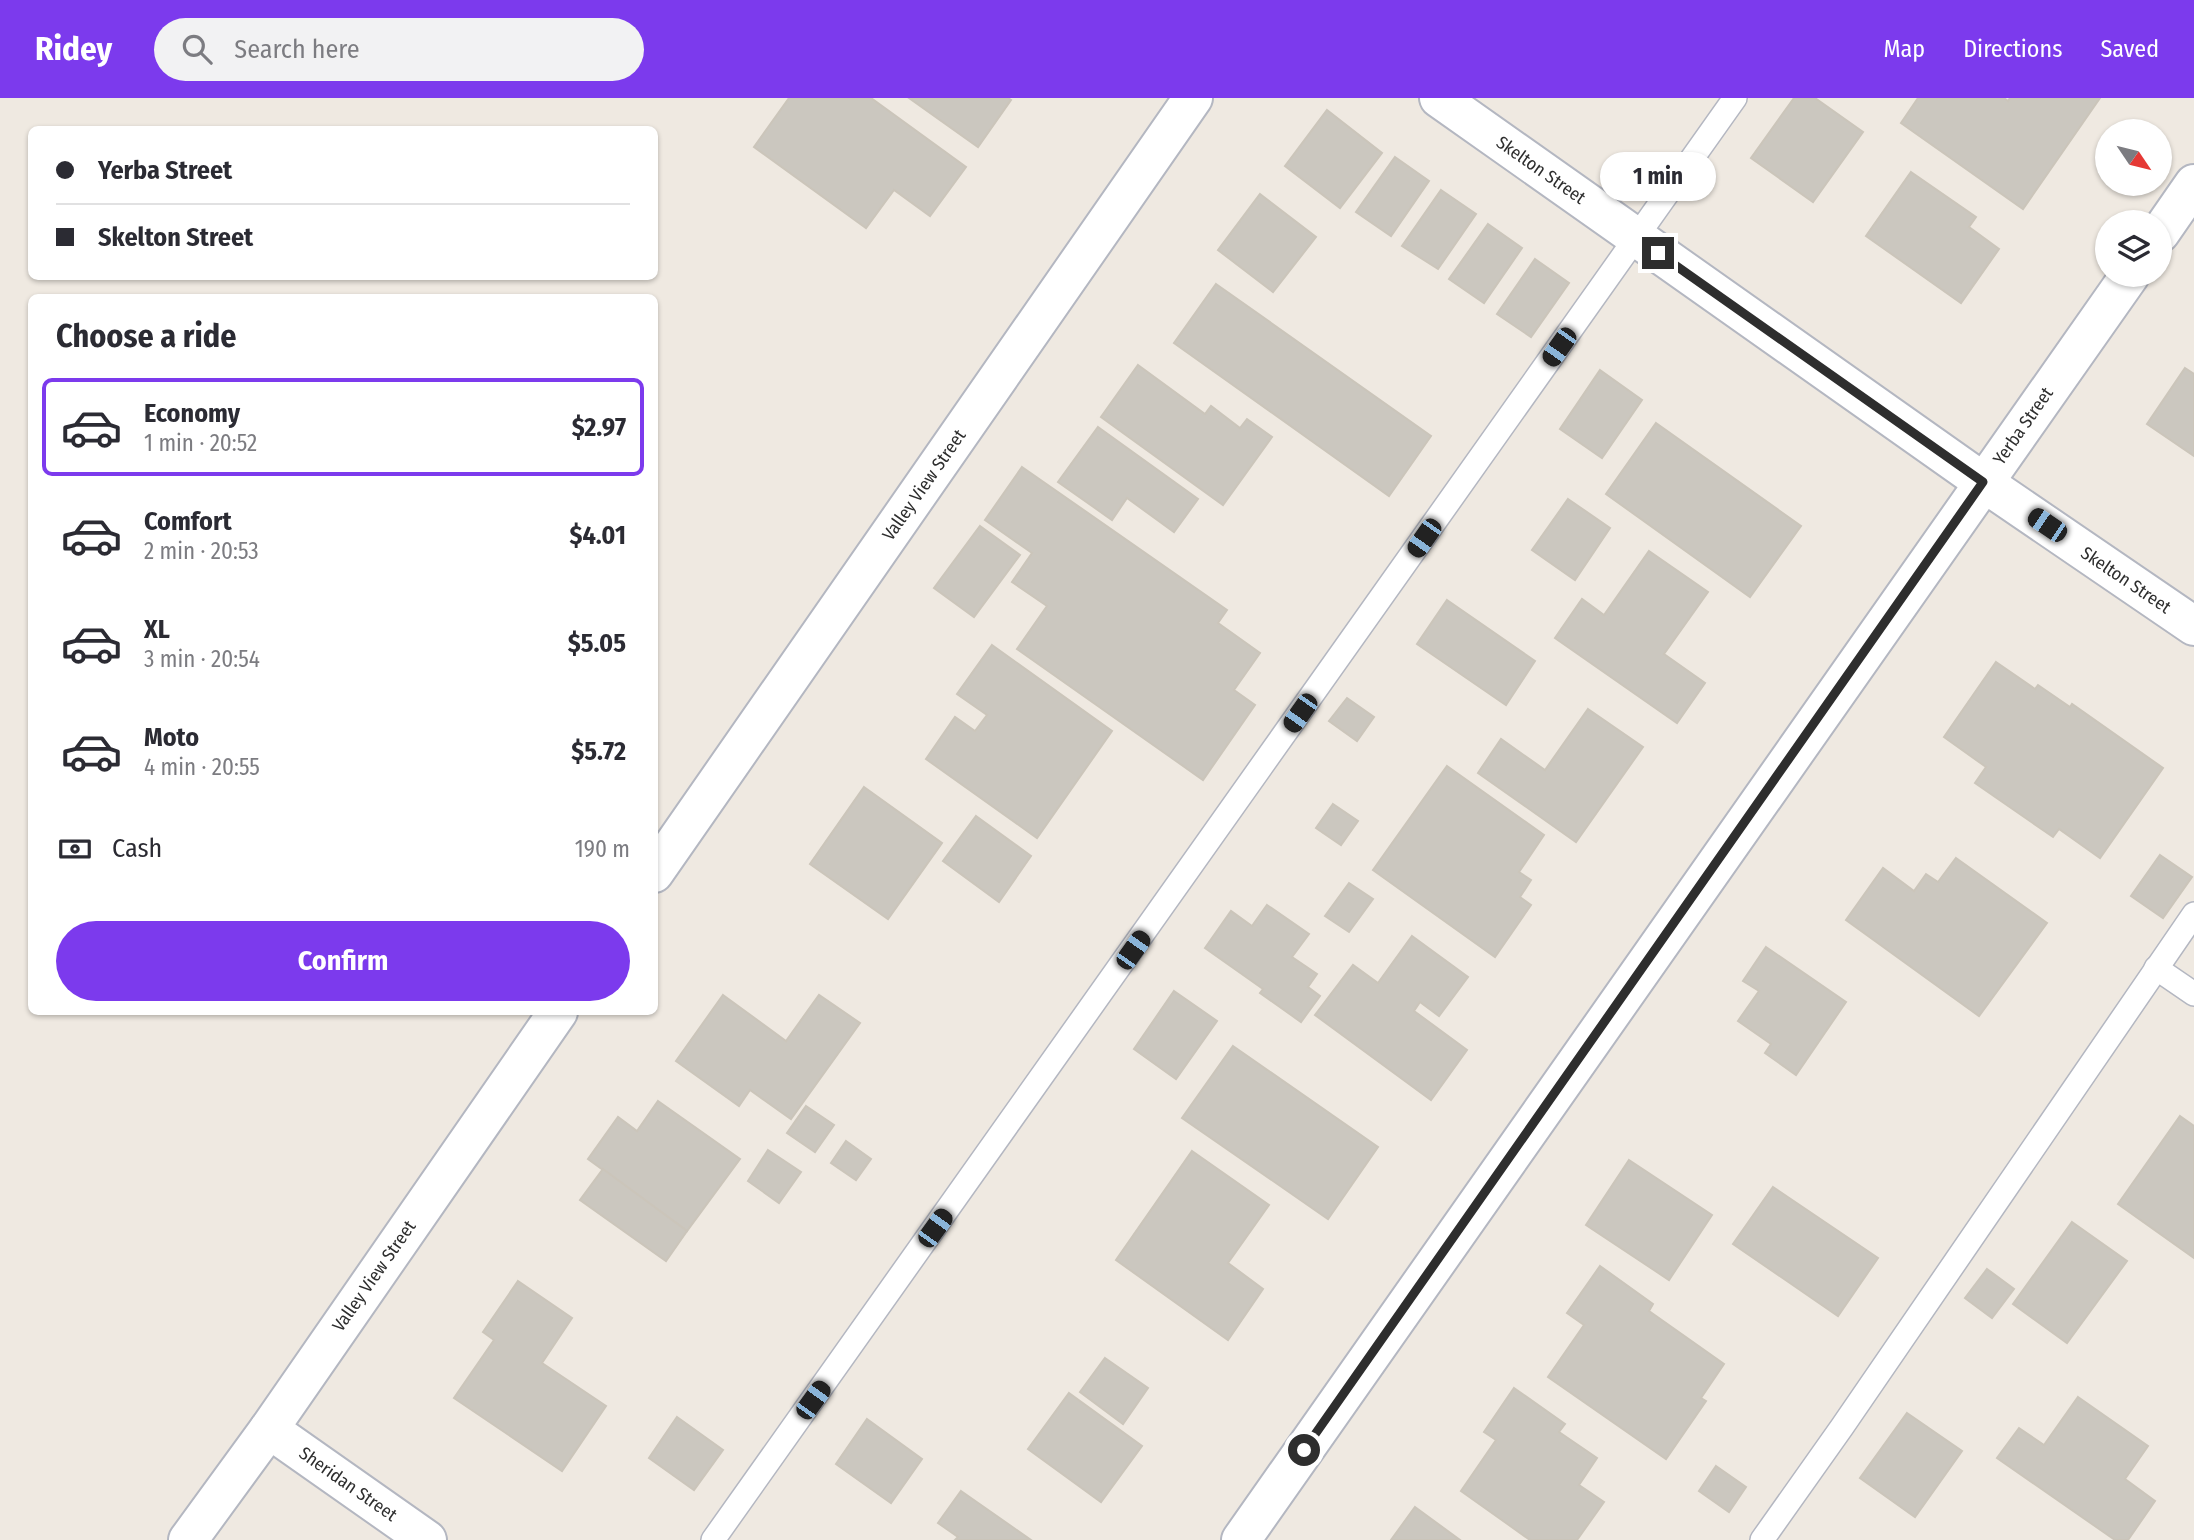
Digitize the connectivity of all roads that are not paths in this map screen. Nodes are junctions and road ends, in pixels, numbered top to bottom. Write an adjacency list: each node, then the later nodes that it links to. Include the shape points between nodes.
1 (1193, 98): 10 (street, Valley View Street)
2 (1439, 98): 6 (street, Skelton Street)
3 (1735, 98): 6 (lane)
4 (2194, 184): 5 (street)
5 (2172, 216)
6 (1637, 237): 8 (street, Skelton Street); 18 (lane)
7 (2121, 287): 8 (street, Yerba Street)
8 (1983, 482): 9 (street, Skelton Street); 19 (street, Yerba Street)
9 (2194, 626)
10 (658, 867)
11 (2194, 914): 12 (lane)
12 (2156, 968): 13 (lane); 20 (lane)
13 (2194, 994)
14 (556, 1015): 15 (street, Valley View Street)
15 (268, 1429): 16 (street, Valley View Street); 17 (street, Sheridan Street)
16 (188, 1540)
17 (427, 1540)
18 (713, 1540)
19 (1241, 1540)
20 (1762, 1540)

